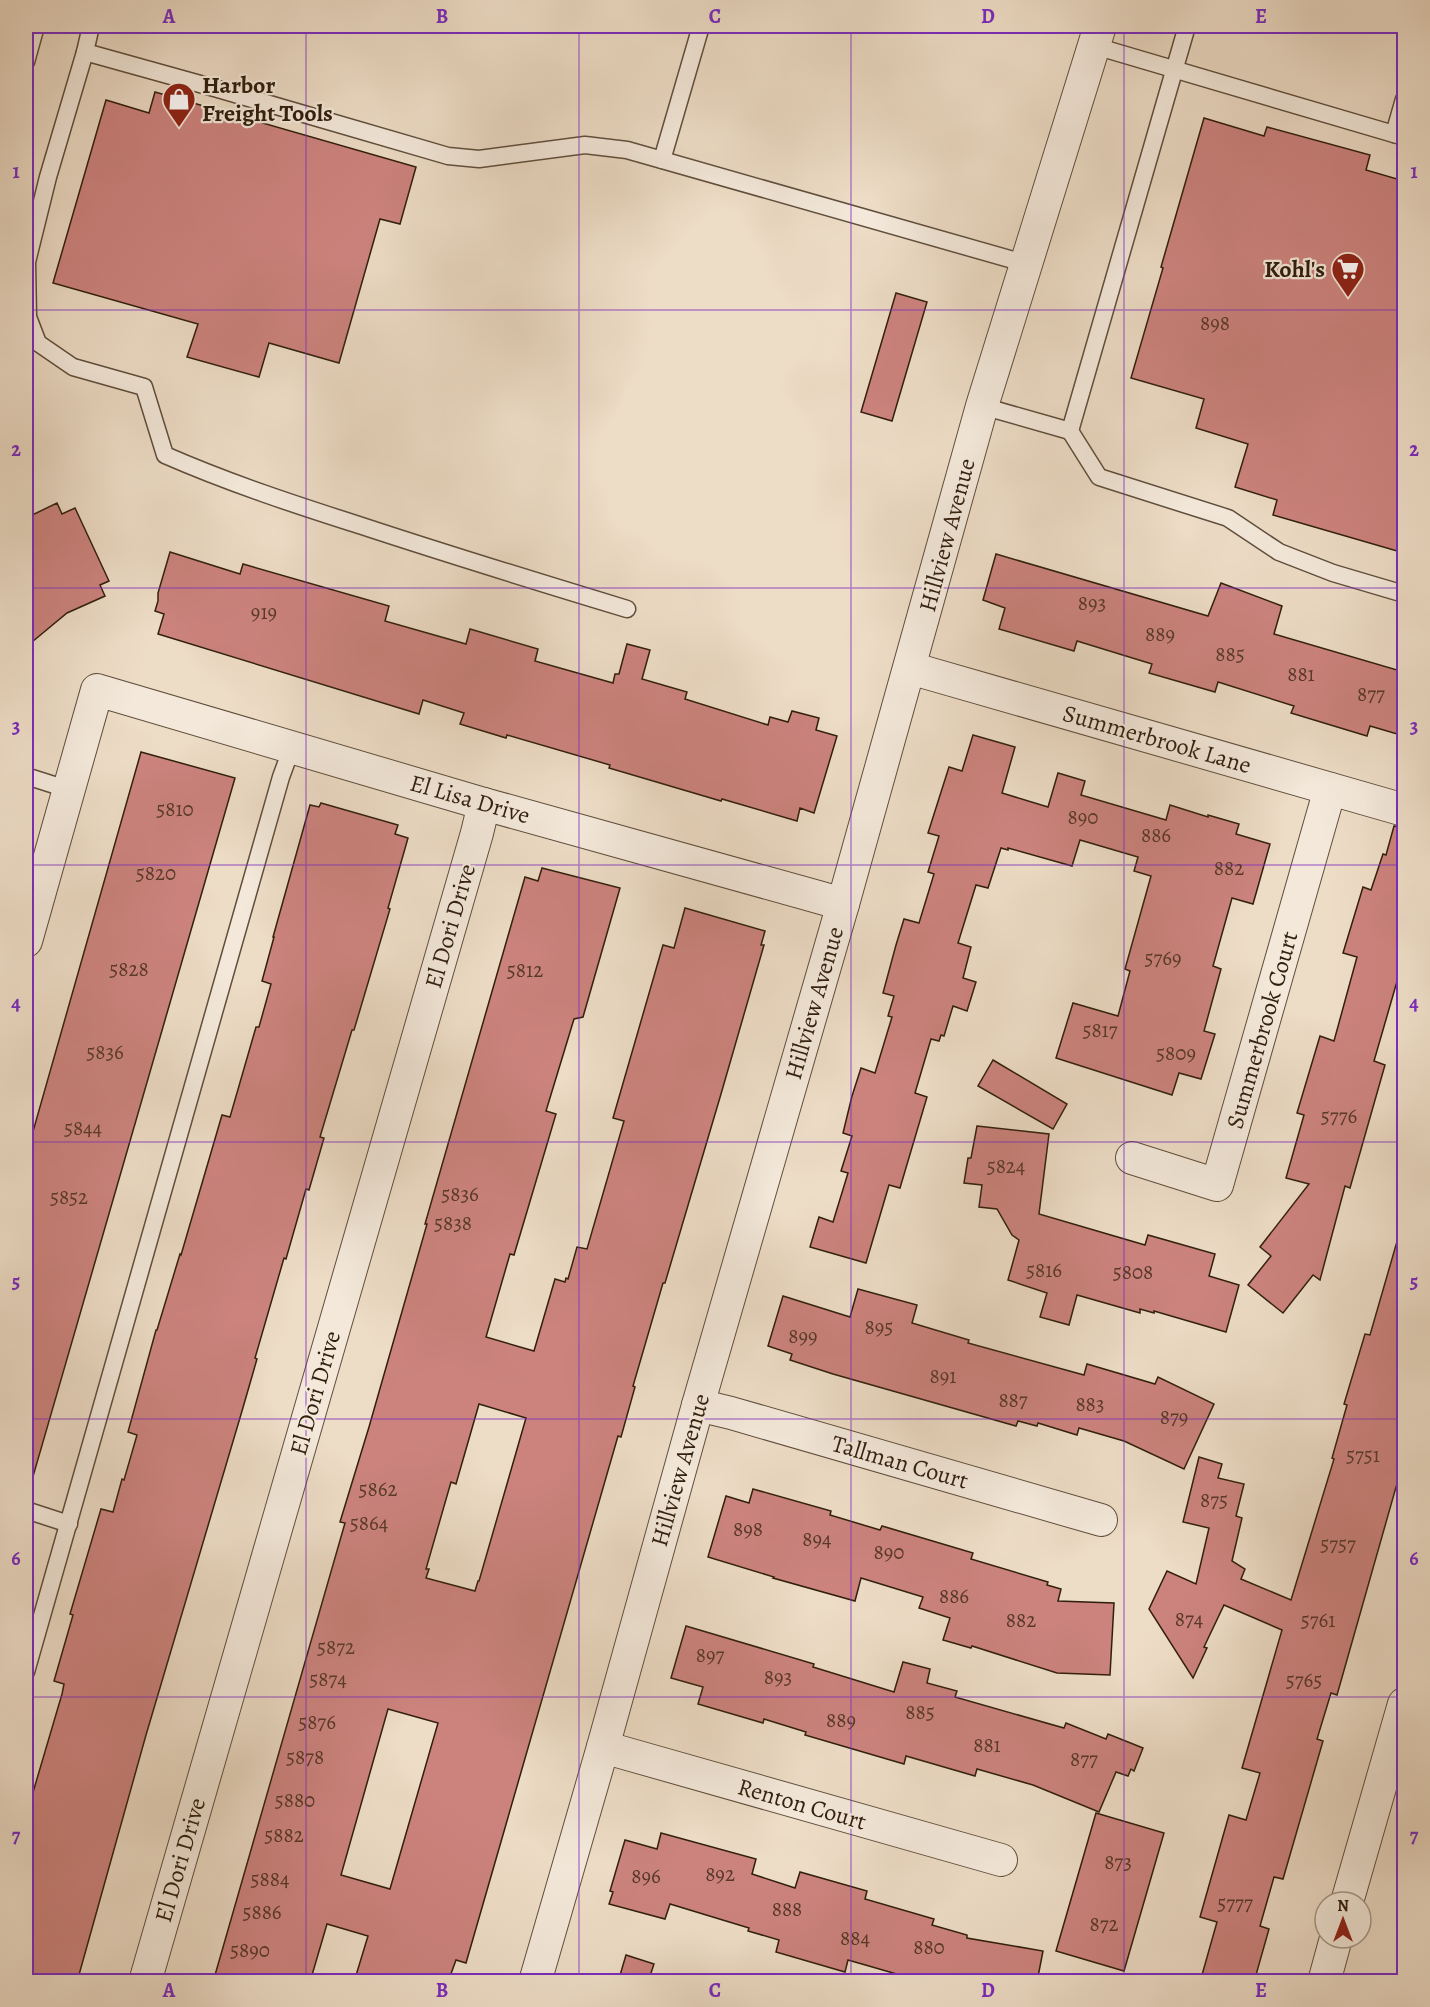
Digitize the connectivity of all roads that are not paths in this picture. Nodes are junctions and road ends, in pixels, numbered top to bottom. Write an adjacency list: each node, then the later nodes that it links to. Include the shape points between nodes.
1 (36, 26): 7 (lane)
2 (91, 26): 6 (lane)
3 (701, 26): 11 (lane)
4 (1187, 26): 8 (lane)
5 (1097, 36): 8 (lane); 12 (street, Hillview Avenue)
6 (85, 52): 11 (lane, via 448,156 479,159 585,145 627,150); 16 (lane, via 27,262 28,317 38,343 73,367 144,387 165,455 337,518)
7 (26, 62)
8 (1174, 70): 10 (lane); 14 (lane)
9 (1404, 99): 10 (lane)
10 (1399, 135)
11 (662, 160): 12 (lane)
12 (1027, 264): 13 (street, Hillview Avenue)
13 (982, 406): 14 (lane); 17 (street, Hillview Avenue)
14 (1070, 431): 15 (lane, via 1099,477 1228,518 1279,552)
15 (1404, 594)
16 (627, 609)
17 (910, 668): 20 (street, Summerbrook Lane); 24 (street, Hillview Avenue)
18 (292, 747): 21 (street, El Lisa Drive, via 97,690); 22 (street, El Lisa Drive); 30 (lane)
19 (26, 776): 21 (lane)
20 (1330, 789): 23 (street, Summerbrook Lane); 26 (street, Summerbrook Court, via 1217,1185)
21 (69, 790): 25 (street)
22 (484, 804): 24 (street, El Lisa Drive); 37 (street, El Dori Drive)
23 (1404, 810)
24 (843, 903): 27 (street, Hillview Avenue)
25 (26, 941)
26 (1132, 1158)
27 (698, 1406): 29 (street, Tallman Court); 33 (street, Hillview Avenue)
28 (26, 1510): 30 (lane)
29 (1101, 1520)
30 (69, 1524): 31 (lane)
31 (26, 1672)
32 (1404, 1704): 35 (street)
33 (603, 1747): 34 (street, Renton Court); 38 (street, Hillview Avenue)
34 (1001, 1860)
35 (1350, 1890)
36 (1333, 1950): 39 (street)
37 (144, 1982)
38 (534, 1982)
39 (1324, 1982)

